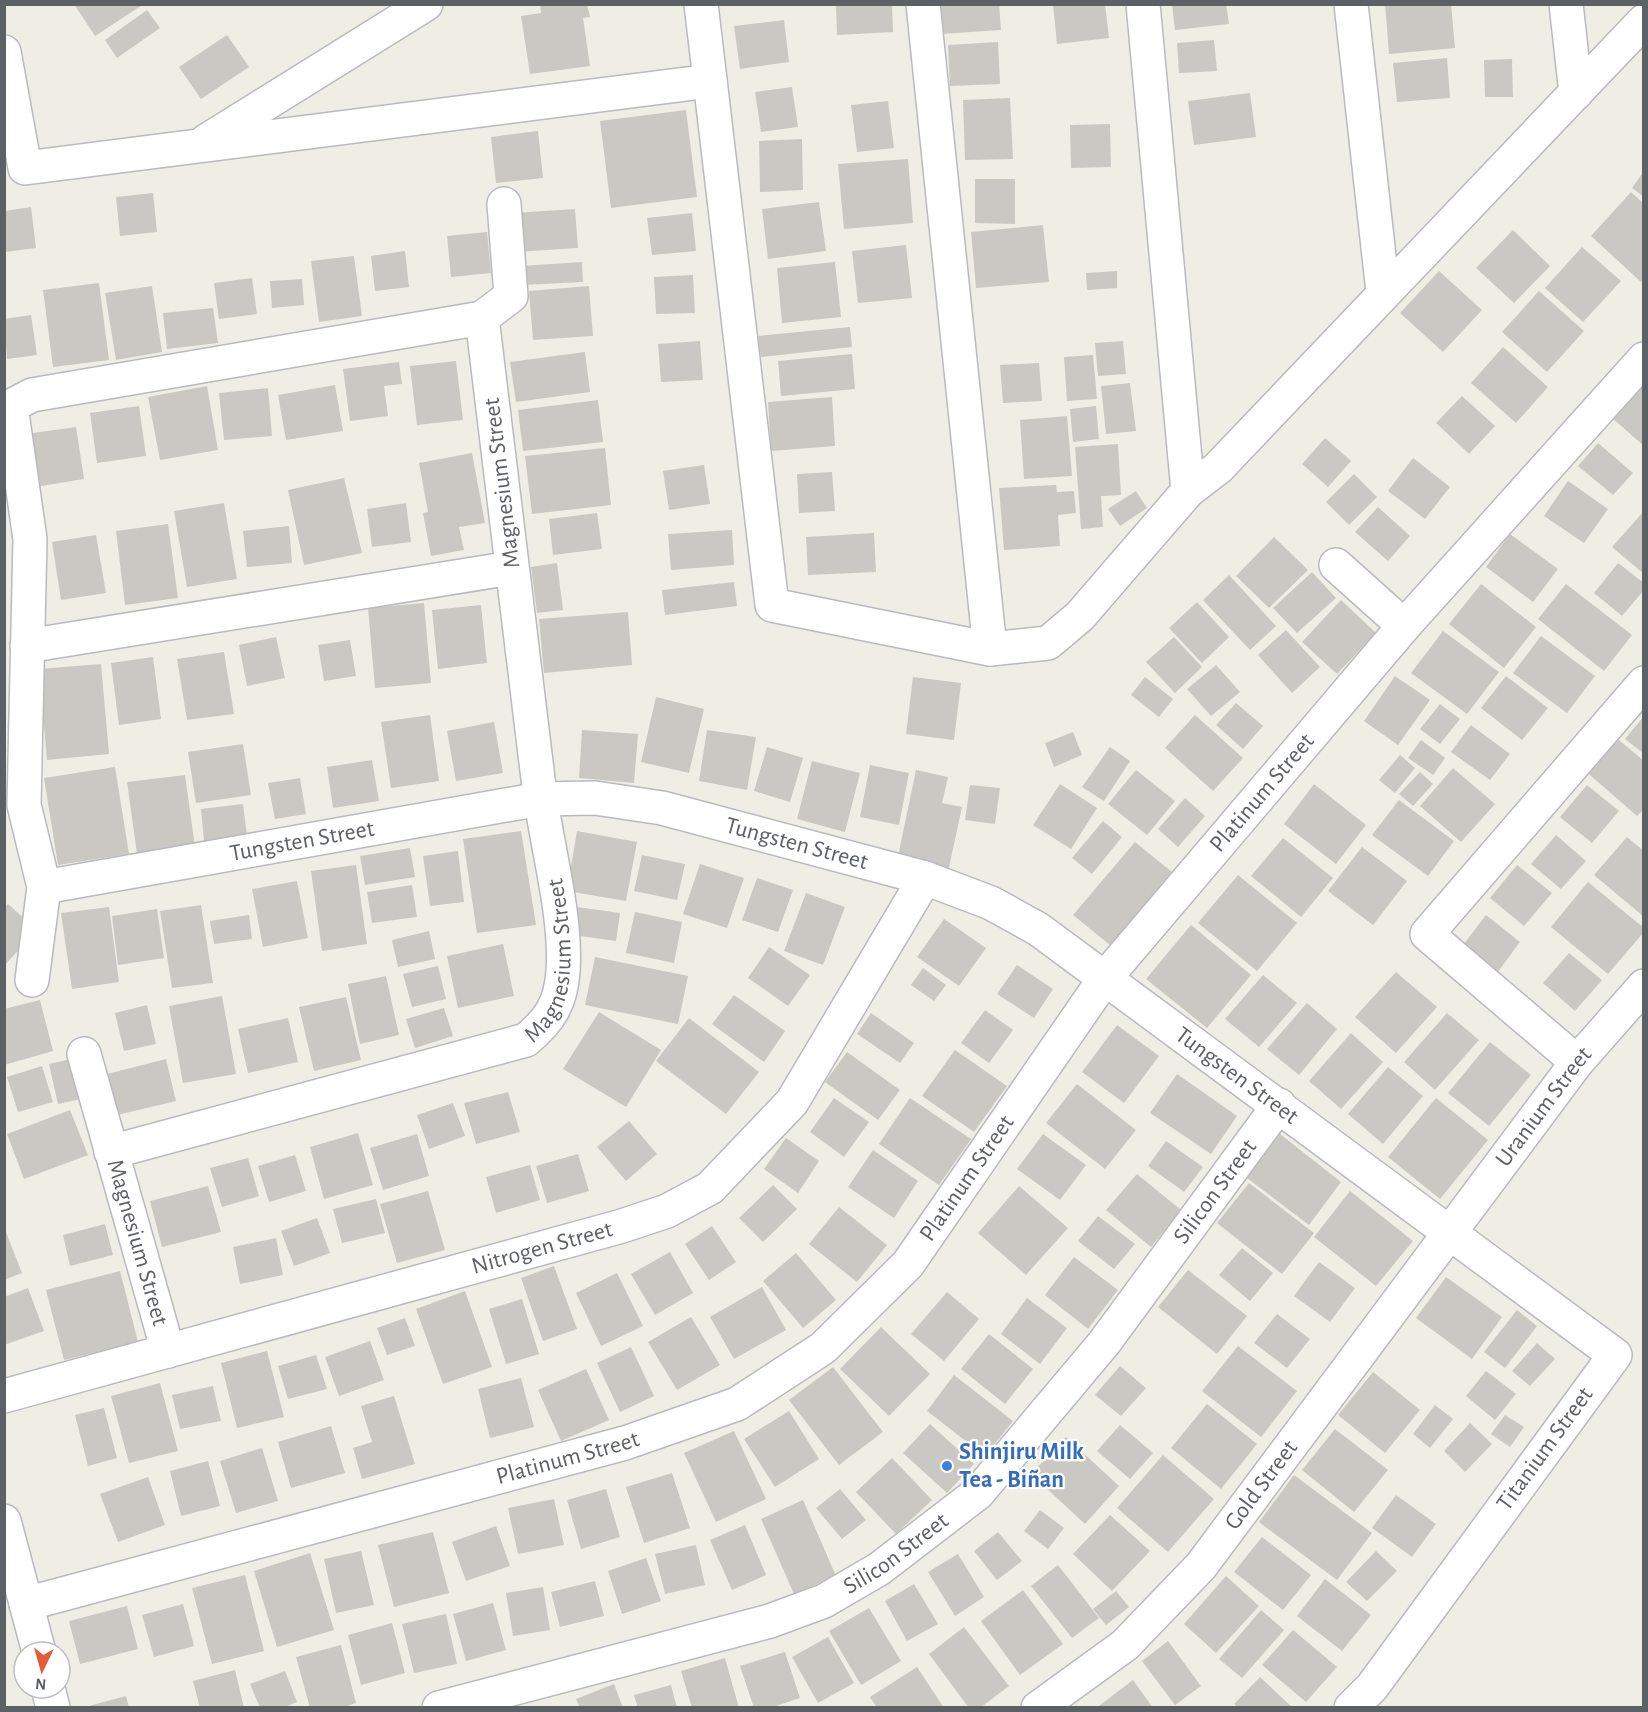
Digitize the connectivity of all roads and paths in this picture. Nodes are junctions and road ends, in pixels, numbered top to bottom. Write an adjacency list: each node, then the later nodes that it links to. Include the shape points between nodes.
1 (426, 4): 11 (street)
2 (701, 4): 9 (street)
3 (923, 4): 21 (street)
4 (1143, 4): 16 (street)
5 (1351, 4): 13 (street)
6 (1566, 4): 10 (street)
7 (1644, 21): 10 (street)
8 (4, 52): 11 (street, via 25,168)
9 (710, 81): 11 (street); 21 (street, via 772,605)
10 (1576, 93): 13 (street)
11 (196, 147)
12 (504, 204): 14 (street, via 511,296)
13 (1383, 292): 16 (street, via 1218,468)
14 (482, 318): 18 (street, Magnesium Street); 20 (street, via 32,395 11,406 30,539)
15 (1644, 359): 19 (street, Platinum Street)
16 (1188, 492): 21 (street, via 1080,616 1048,642)
17 (1336, 565): 19 (street)
18 (511, 568): 20 (street); 23 (street, Magnesium Street)
19 (1404, 626): 26 (street, Platinum Street)
20 (27, 646): 25 (street, via 24,805)
21 (990, 649)
22 (1644, 683): 30 (street, via 1427,934)
23 (540, 799): 24 (street, Tungsten Street, via 595,798 662,808); 25 (street, Tungsten Street); 32 (street, Magnesium Street, via 563,940 559,999 546,1024 526,1040)
24 (925, 878): 26 (street, Tungsten Street, via 991,903 1038,929); 34 (street, Nitrogen Street, via 792,1101 710,1188 668,1211 622,1226)
25 (44, 887): 27 (street)
26 (1105, 978): 31 (street, Tungsten Street); 37 (street, Platinum Street, via 908,1264 823,1348 737,1404 625,1443)
27 (32, 980)
28 (1644, 986): 30 (street, Uranium Street)
29 (84, 1054): 32 (street)
30 (1577, 1062): 33 (street, Uranium Street)
31 (1279, 1105): 33 (street, Tungsten Street); 39 (street, Silicon Street, via 1104,1342 978,1493 879,1569 824,1601 770,1621)
32 (111, 1152): 34 (street, Magnesium Street)
33 (1450, 1231): 40 (street, Gold Street, via 1201,1566 1125,1645); 41 (street, Titanium Street, via 1615,1354 1372,1687)
34 (168, 1352): 35 (street, Nitrogen Street)
35 (4, 1396)
36 (4, 1521): 37 (street)
37 (27, 1604): 38 (street)
38 (36, 1640)
39 (439, 1707)
40 (1038, 1707)
41 (1351, 1707)

